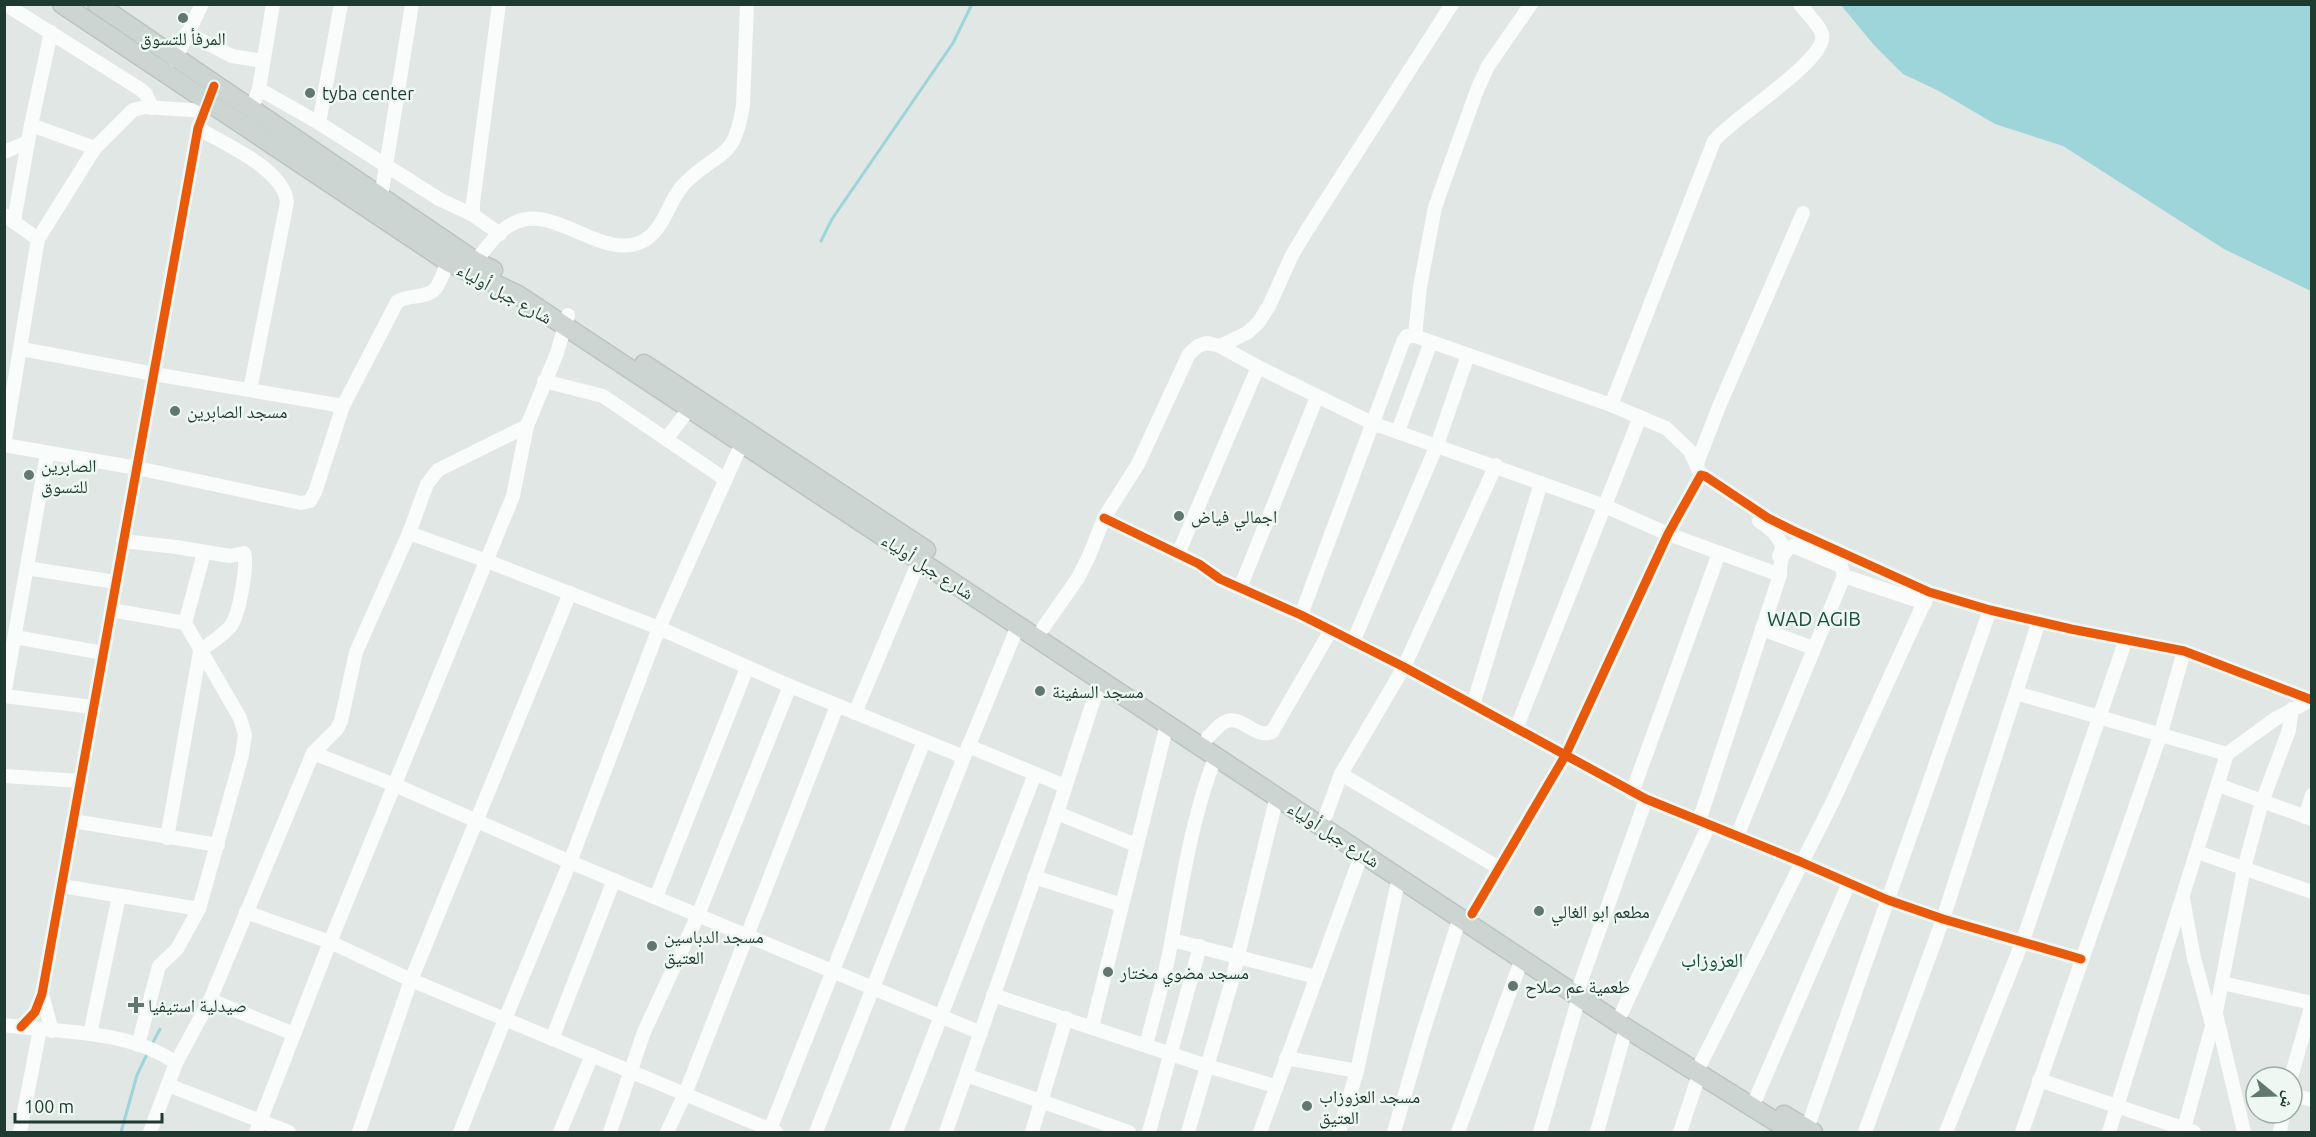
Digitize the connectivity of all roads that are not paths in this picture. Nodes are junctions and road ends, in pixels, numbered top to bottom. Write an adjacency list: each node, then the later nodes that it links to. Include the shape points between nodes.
1 (5, 4): 13 (street)
2 (62, 4): 18 (main road, شارع جبل أولياء)
3 (202, 4): 14 (street)
4 (273, 4): 16 (street)
5 (341, 4): 21 (street)
6 (412, 4): 27 (street)
7 (499, 4): 30 (street)
8 (747, 4): 32 (street, via 743,105 734,143 683,184 649,237 633,245 616,246 559,224 527,220 514,223)
9 (1452, 4): 39 (street, via 1307,230 1258,323)
10 (1531, 4): 37 (street, via 1488,66 1435,207)
11 (1800, 4): 47 (street, via 1822,32 1823,41 1790,77 1714,141)
12 (106, 7): 15 (main road, شارع جبل أولياء)
13 (51, 32): 19 (street, via 140,89); 22 (street)
14 (187, 33): 15 (street); 16 (street, via 232,56)
15 (176, 60): 18 (main road, شارع جبل أولياء)
16 (263, 61): 17 (street)
17 (259, 89): 20 (street); 21 (street)
18 (208, 99): 19 (street); 20 (main road, شارع جبل أولياء); 23 (street); 35 (main road, شارع جبل أولياء)
19 (152, 108): 25 (street, via 133,110)
20 (251, 110): 28 (main road, شارع جبل أولياء)
21 (319, 123): 27 (street)
22 (31, 125): 24 (street); 25 (street)
23 (198, 128): 43 (street); 45 (street, via 265,169 286,191)
24 (28, 142): 26 (street); 31 (street)
25 (95, 148): 33 (street)
26 (4, 152)
27 (387, 167): 28 (street); 30 (street)
28 (381, 197): 34 (main road, شارع جبل أولياء)
29 (1803, 213): 61 (street, via 1720,404)
30 (473, 215): 32 (street)
31 (9, 218): 33 (street)
32 (500, 234): 34 (street)
33 (38, 239): 40 (street)
34 (476, 261): 36 (main road, شارع جبل أولياء, via 518,282)
35 (448, 262): 36 (main road, شارع جبل أولياء); 48 (street, via 434,290 397,302)
36 (566, 320): 44 (street); 49 (main road, شارع جبل أولياء); 89 (main road, شارع جبل أولياء)
37 (1415, 336): 38 (street); 51 (street, via 1407,336 1403,342)
38 (1431, 342): 41 (street); 53 (street)
39 (1220, 346): 42 (street); 66 (street, via 1207,343 1190,354 1138,464)
40 (22, 349): 43 (street); 56 (street)
41 (1468, 355): 47 (street); 57 (street)
42 (1258, 367): 46 (street); 72 (street)
43 (154, 374): 45 (street); 60 (street)
44 (544, 381): 52 (street); 54 (street, via 603,396)
45 (250, 390): 48 (street)
46 (1317, 397): 51 (street); 79 (street)
47 (1611, 405): 50 (street)
48 (343, 406): 60 (street, via 310,501 301,503)
49 (689, 409): 54 (street); 55 (main road, شارع جبل أولياء)
50 (1640, 417): 61 (street, via 1666,428 1681,440); 65 (street)
51 (1372, 423): 53 (street); 84 (street)
52 (527, 426): 67 (street, via 438,470 427,484); 73 (street, via 513,496)
53 (1398, 431): 57 (street)
54 (667, 438): 62 (street)
55 (742, 443): 62 (street); 74 (main road, شارع جبل أولياء)
56 (4, 445): 58 (street)
57 (1437, 445): 59 (street); 94 (street)
58 (47, 454): 60 (street); 75 (street)
59 (1496, 465): 63 (street); 100 (street)
60 (137, 468): 69 (street)
61 (1699, 469): 64 (street); 68 (street)
62 (726, 480): 88 (street)
63 (1541, 483): 65 (street); 107 (street)
64 (1737, 498): 76 (street, via 1779,537 1783,547); 81 (street, via 1768,518)
65 (1605, 506): 68 (street); 114 (street)
66 (1104, 518): 72 (street); 89 (street, via 1078,578)
67 (409, 533): 73 (street); 119 (street, via 356,652 341,721)
68 (1668, 534): 71 (street); 122 (street)
69 (123, 541): 70 (street); 78 (street)
70 (204, 553): 86 (street); 96 (street, via 244,553 247,560 231,626)
71 (1719, 553): 76 (street); 130 (street)
72 (1178, 554): 79 (street)
73 (487, 561): 80 (street); 127 (street)
74 (919, 561): 87 (main road, شارع جبل أولياء); 111 (street)
75 (27, 568): 78 (street); 92 (street)
76 (1777, 574): 77 (street, via 1780,560 1793,546 1841,566); 90 (street)
77 (1844, 576): 81 (street); 95 (street)
78 (115, 582): 82 (street)
79 (1240, 588): 84 (street)
80 (570, 593): 88 (street); 139 (street)
81 (1927, 597): 83 (street); 148 (street)
82 (111, 610): 86 (street); 98 (street)
83 (1990, 610): 85 (street); 161 (street)
84 (1301, 615): 91 (street)
85 (2039, 621): 93 (street); 104 (street)
86 (185, 623): 96 (street)
87 (1018, 626): 102 (main road, شارع جبل أولياء); 118 (street)
88 (659, 628): 101 (street); 147 (street)
89 (1043, 628): 116 (main road, شارع جبل أولياء)
90 (1762, 629): 95 (street); 140 (street)
91 (1330, 630): 94 (street); 116 (street, via 1272,732 1263,734 1231,720)
92 (15, 637): 98 (street); 99 (street)
93 (2126, 639): 97 (street); 112 (street)
94 (1353, 642): 100 (street)
95 (1813, 648): 141 (street)
96 (200, 651): 142 (street); 143 (street, via 240,718 245,735)
97 (2184, 651): 106 (street); 115 (street)
98 (103, 653): 109 (street)
99 (8, 656): 105 (street)
100 (1404, 667): 107 (street); 124 (street)
101 (747, 668): 103 (street); 159 (street)
102 (1100, 680): 113 (main road, شارع جبل أولياء); 129 (street)
103 (790, 686): 108 (street); 165 (street)
104 (2016, 693): 112 (street); 167 (street)
105 (4, 696): 109 (street)
106 (2312, 700): 110 (street)
107 (1473, 705): 114 (street)
108 (837, 706): 111 (street); 168 (street)
109 (93, 707): 126 (street)
110 (2292, 708): 120 (street); 134 (street, via 2289,730)
111 (855, 713): 117 (street)
112 (2100, 718): 115 (street); 171 (street)
113 (1167, 724): 121 (main road, شارع جبل أولياء); 144 (street)
114 (1516, 729): 122 (street)
115 (2160, 736): 120 (street); 175 (street)
116 (1208, 737): 136 (main road, شارع جبل أولياء)
117 (924, 741): 118 (street); 176 (street)
118 (966, 752): 123 (street); 180 (street)
119 (313, 753): 127 (street); 164 (street)
120 (2227, 754): 128 (street)
121 (1216, 756): 132 (main road, شارع جبل أولياء); 169 (street, via 1186,863)
122 (1565, 756): 130 (street); 149 (street)
123 (1035, 774): 129 (street); 187 (street)
124 (1341, 774): 136 (street); 149 (street)
125 (4, 776): 126 (street)
126 (81, 781): 138 (street)
127 (395, 785): 139 (street); 170 (street)
128 (2218, 785): 134 (street); 145 (street)
129 (1065, 786): 135 (street)
130 (1632, 793): 133 (street)
131 (2312, 795): 137 (street)
132 (1277, 796): 146 (main road, شارع جبل أولياء); 173 (street)
133 (1646, 799): 140 (street); 181 (street)
134 (2262, 802): 137 (street); 150 (street)
135 (1057, 813): 144 (street); 151 (street)
136 (1326, 815): 155 (main road, شارع جبل أولياء)
137 (2308, 818)
138 (73, 821): 142 (street); 156 (street)
139 (477, 822): 147 (street); 178 (street)
140 (1704, 823): 141 (street); 190 (street)
141 (1737, 836): 148 (street)
142 (167, 838): 143 (street)
143 (218, 845): 163 (street)
144 (1136, 845): 162 (street)
145 (2197, 852): 150 (street); 160 (street)
146 (1362, 853): 152 (main road, شارع جبل أولياء); 177 (street)
147 (570, 862): 153 (street); 189 (street)
148 (1801, 862): 154 (street); 208 (street)
149 (1499, 868): 166 (street)
150 (2244, 868): 157 (street); 179 (street)
151 (1034, 877): 162 (street); 183 (street)
152 (1399, 877): 155 (main road, شارع جبل أولياء); 209 (street)
153 (614, 880): 159 (street); 199 (street)
154 (1849, 883): 161 (street); 216 (street)
155 (1421, 885): 166 (main road, شارع جبل أولياء)
156 (62, 886): 158 (street); 182 (street)
157 (2312, 892)
158 (119, 896): 163 (street); 197 (street)
159 (657, 897): 165 (street)
160 (2182, 898): 192 (street); 218 (street)
161 (1888, 900): 167 (street); 221 (street)
162 (1122, 905): 194 (street)
163 (199, 909): 200 (street, via 177,949 159,966)
164 (246, 912): 170 (street); 184 (street)
165 (698, 915): 168 (street); 210 (street, via 644,1032)
166 (1466, 915): 174 (main road, شارع جبل أولياء); 181 (main road, شارع جبل أولياء); 240 (street, via 1423,1032)
167 (1943, 920): 171 (street); 245 (street)
168 (746, 935): 176 (street); 215 (street)
169 (1172, 940): 172 (street); 201 (street)
170 (330, 942): 178 (street); 198 (street)
171 (2022, 943): 175 (street); 246 (street)
172 (1200, 946): 173 (street); 202 (street)
173 (1238, 956): 177 (street); 207 (street)
174 (1522, 959): 181 (main road, شارع جبل أولياء); 241 (street)
175 (2081, 959): 212 (street)
176 (832, 970): 180 (street); 230 (street)
177 (1316, 977): 204 (street)
178 (411, 980): 189 (street); 225 (street)
179 (2222, 983): 185 (street); 186 (street)
180 (874, 987): 187 (street); 231 (street)
181 (1579, 990): 190 (main road, شارع جبل أولياء); 242 (street)
182 (42, 994): 193 (street, via 35,1012); 195 (street)
183 (993, 995): 188 (street); 196 (street)
184 (210, 1000): 198 (street); 205 (street)
185 (2312, 1004): 206 (street)
186 (2216, 1012): 192 (street); 250 (street)
187 (939, 1017): 196 (street); 232 (street)
188 (1066, 1018): 194 (street); 217 (street)
189 (505, 1019): 199 (street); 226 (street)
190 (1624, 1020): 208 (main road, شارع جبل أولياء); 243 (street)
191 (4, 1025): 193 (street)
192 (2212, 1026): 249 (street)
193 (21, 1027): 195 (street)
194 (1092, 1027): 201 (street)
195 (46, 1030): 197 (street); 222 (street)
196 (981, 1033): 211 (street)
197 (90, 1034): 200 (street)
198 (294, 1034): 219 (street)
199 (552, 1039): 203 (street)
200 (138, 1045): 205 (street)
201 (1146, 1045): 202 (street)
202 (1170, 1053): 207 (street); 236 (street)
203 (592, 1055): 210 (street); 227 (street)
204 (1286, 1058): 209 (street); 214 (street)
205 (176, 1063): 213 (street)
206 (2294, 1065)
207 (1207, 1066): 214 (street); 237 (street)
208 (1700, 1069): 216 (main road, شارع جبل أولياء); 221 (main road, شارع جبل أولياء); 244 (street)
209 (1357, 1071): 239 (street)
210 (631, 1073): 215 (street); 228 (street)
211 (966, 1075): 217 (street); 233 (street)
212 (2039, 1080): 218 (street); 247 (street)
213 (168, 1085): 219 (street); 223 (street)
214 (1275, 1086): 238 (street)
215 (685, 1094): 229 (street); 230 (street)
216 (1756, 1098): 221 (main road, شارع جبل أولياء)
217 (1042, 1102): 220 (street); 234 (street)
218 (2117, 1107): 248 (street); 249 (street)
219 (258, 1127): 224 (street)
220 (1112, 1130): 235 (street)
221 (1804, 1131)
222 (20, 1132)
223 (150, 1132)
224 (289, 1132)
225 (359, 1132)
226 (460, 1132)
227 (560, 1132)
228 (610, 1132)
229 (667, 1132)
230 (772, 1132)
231 (816, 1132)
232 (896, 1132)
233 (946, 1132)
234 (1032, 1132)
235 (1128, 1132)
236 (1149, 1132)
237 (1188, 1132)
238 (1260, 1132)
239 (1339, 1132)
240 (1394, 1132)
241 (1458, 1132)
242 (1540, 1132)
243 (1597, 1132)
244 (1680, 1132)
245 (1865, 1132)
246 (1946, 1132)
247 (2022, 1132)
248 (2109, 1132)
249 (2187, 1132)
250 (2244, 1132)

